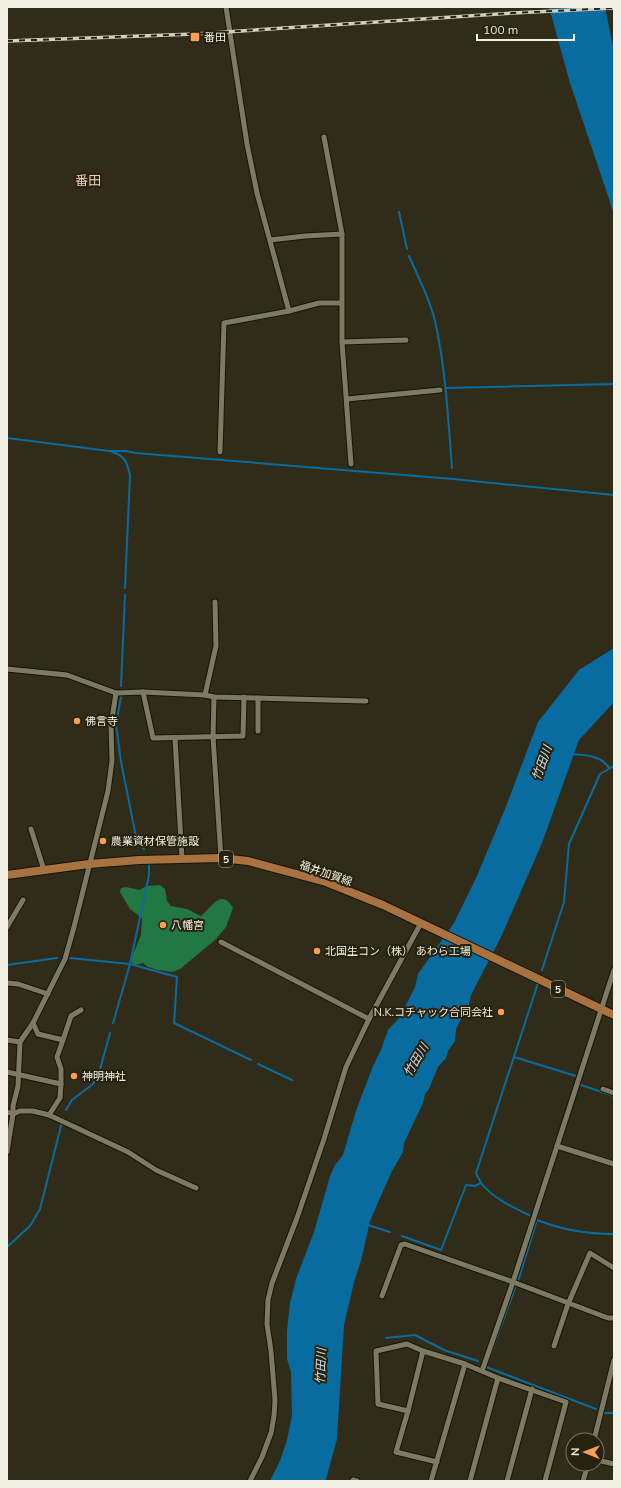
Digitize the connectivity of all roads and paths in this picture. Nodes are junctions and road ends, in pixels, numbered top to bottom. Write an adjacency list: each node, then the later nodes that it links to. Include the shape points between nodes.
1 (226, 7): 4 (street, via 247,144)
2 (324, 136): 3 (street)
3 (342, 234): 4 (street); 5 (street)
4 (270, 240): 6 (street)
5 (341, 303): 6 (street, via 319,303); 8 (street)
6 (289, 311): 11 (street, via 224,323)
7 (406, 340): 8 (street)
8 (342, 342): 10 (street)
9 (440, 390): 10 (street)
10 (347, 399): 12 (street)
11 (220, 452)
12 (351, 464)
13 (215, 602): 17 (street, via 216,646)
14 (7, 669): 16 (street, via 67,675)
15 (143, 692): 16 (street); 17 (street); 24 (street, via 154,738)
16 (116, 693): 28 (street, via 111,725 112,761 108,791)
17 (205, 695): 18 (street)
18 (214, 697): 19 (street); 23 (street)
19 (244, 698): 20 (street); 23 (street, via 243,736)
20 (258, 698): 21 (street); 22 (street)
21 (366, 701)
22 (258, 730)
23 (213, 737): 24 (street); 26 (street)
24 (175, 738): 27 (street)
25 (31, 829): 29 (street)
26 (221, 858): 27 (main road, 福井加賀線 / 5); 32 (main road, 福井加賀線 / 5, via 248,861 326,882)
27 (182, 860): 28 (main road, 福井加賀線 / 5)
28 (89, 864): 29 (main road, 福井加賀線 / 5); 37 (street, via 68,948)
29 (44, 870): 30 (main road, 福井加賀線 / 5)
30 (7, 875)
31 (23, 900): 33 (street)
32 (421, 923): 39 (main road, 福井加賀線 / 5); 41 (street)
33 (7, 927)
34 (221, 942): 41 (street)
35 (614, 970): 39 (street)
36 (7, 983): 37 (street)
37 (48, 994): 42 (street)
38 (81, 1010): 44 (street, via 71,1016)
39 (601, 1010): 40 (main road, 福井加賀線 / 5); 54 (street)
40 (614, 1015)
41 (369, 1019): 73 (street, via 346,1067 297,1218 272,1283 267,1324 275,1400 274,1416 271,1433)
42 (32, 1023): 44 (street, via 38,1034); 45 (street)
43 (7, 1040): 45 (street)
44 (63, 1040): 48 (street, via 57,1057 61,1069)
45 (20, 1042): 47 (street)
46 (7, 1072): 47 (street)
47 (18, 1074): 48 (street); 52 (street)
48 (61, 1084): 53 (street, via 60,1098)
49 (603, 1089): 50 (street)
50 (614, 1093)
51 (7, 1112): 52 (street)
52 (13, 1114): 53 (street, via 33,1111); 55 (street)
53 (49, 1115): 57 (street)
54 (557, 1146): 56 (street); 59 (street)
55 (7, 1152)
56 (614, 1164)
57 (196, 1188)
58 (614, 1268): 61 (street, via 590,1253)
59 (513, 1282): 60 (street, via 405,1244 401,1245); 61 (street); 67 (street)
60 (382, 1296)
61 (568, 1304): 62 (street); 63 (street)
62 (614, 1318)
63 (554, 1346)
64 (423, 1351): 66 (street); 70 (street); 70 (street, via 407,1344 376,1351 378,1404)
65 (614, 1360): 71 (street)
66 (465, 1364): 67 (street); 72 (street)
67 (482, 1370): 68 (street)
68 (498, 1378): 69 (street); 75 (street)
69 (532, 1389): 76 (street); 77 (street, via 566,1402)
70 (408, 1411): 72 (street, via 396,1452)
71 (596, 1432)
72 (437, 1462): 74 (street)
73 (250, 1481)
74 (431, 1481)
75 (470, 1481)
76 (507, 1481)
77 (545, 1481)

